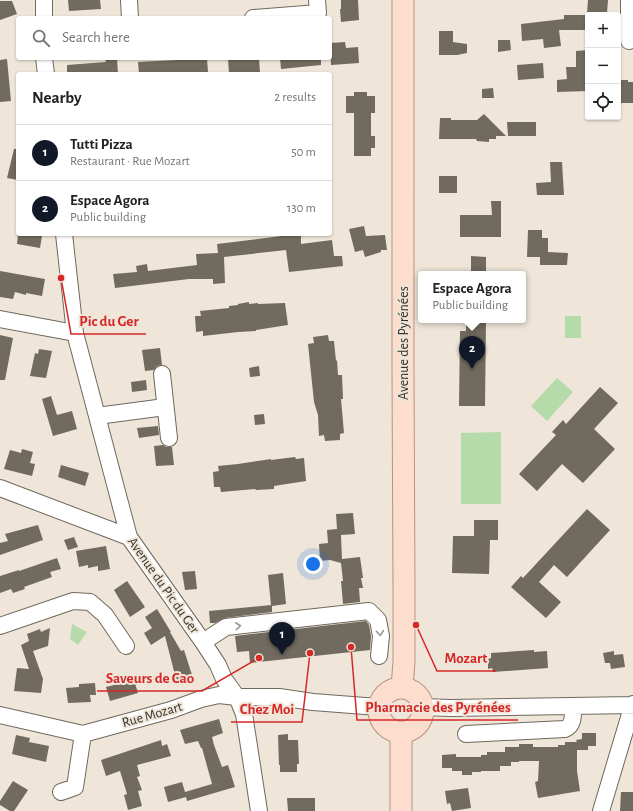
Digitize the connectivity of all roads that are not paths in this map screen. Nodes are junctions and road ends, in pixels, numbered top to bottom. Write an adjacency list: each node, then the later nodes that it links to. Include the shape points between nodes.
1 (44, 0): 6 (street)
2 (128, 0): 7 (street)
3 (317, 0): 8 (street, via 318,13)
4 (403, 0): 25 (main road, Avenue des Pyrénées)
5 (629, 0): 9 (street)
6 (44, 16)
7 (130, 16)
8 (279, 16)
9 (629, 41)
10 (44, 60): 11 (street)
11 (46, 72)
12 (64, 236): 14 (street, Avenue du Pic du Ger)
13 (0, 319): 14 (street)
14 (75, 333): 17 (street, Avenue du Pic du Ger)
15 (162, 374): 16 (street)
16 (165, 408): 17 (street); 18 (street)
17 (97, 416): 20 (street, Avenue du Pic du Ger)
18 (169, 438)
19 (1, 489): 20 (street)
20 (130, 537): 22 (street, Avenue du Pic du Ger)
21 (0, 626): 23 (street, via 73,601 90,602 105,615)
22 (204, 642): 24 (street, one-way to 24, via 226,627 369,611 378,620 381,636); 26 (street, Avenue du Pic du Ger, via 224,679)
23 (126, 646)
24 (379, 656)
25 (402, 687): 29 (main road, via 391,689 382,696); 30 (main road, via 417,693)
26 (237, 696): 29 (street, Rue Mozart, via 279,697); 33 (street, Rue Mozart, via 219,695 201,699 171,710); 37 (street, Avenue du Pic du Ger, via 244,714)
27 (633, 705): 28 (street); 35 (street)
28 (573, 706): 30 (street); 34 (street, via 572,723 565,729)
29 (378, 707): 32 (main road, via 380,720 389,729)
30 (424, 707): 32 (main road, via 422,720 414,729)
31 (0, 715): 33 (street, Rue Mozart)
32 (401, 733): 38 (main road)
33 (83, 734): 36 (street, via 75,787)
34 (466, 734)
35 (628, 739): 39 (street, via 611,777)
36 (61, 792)
37 (259, 811)
38 (402, 811)
39 (601, 811)

